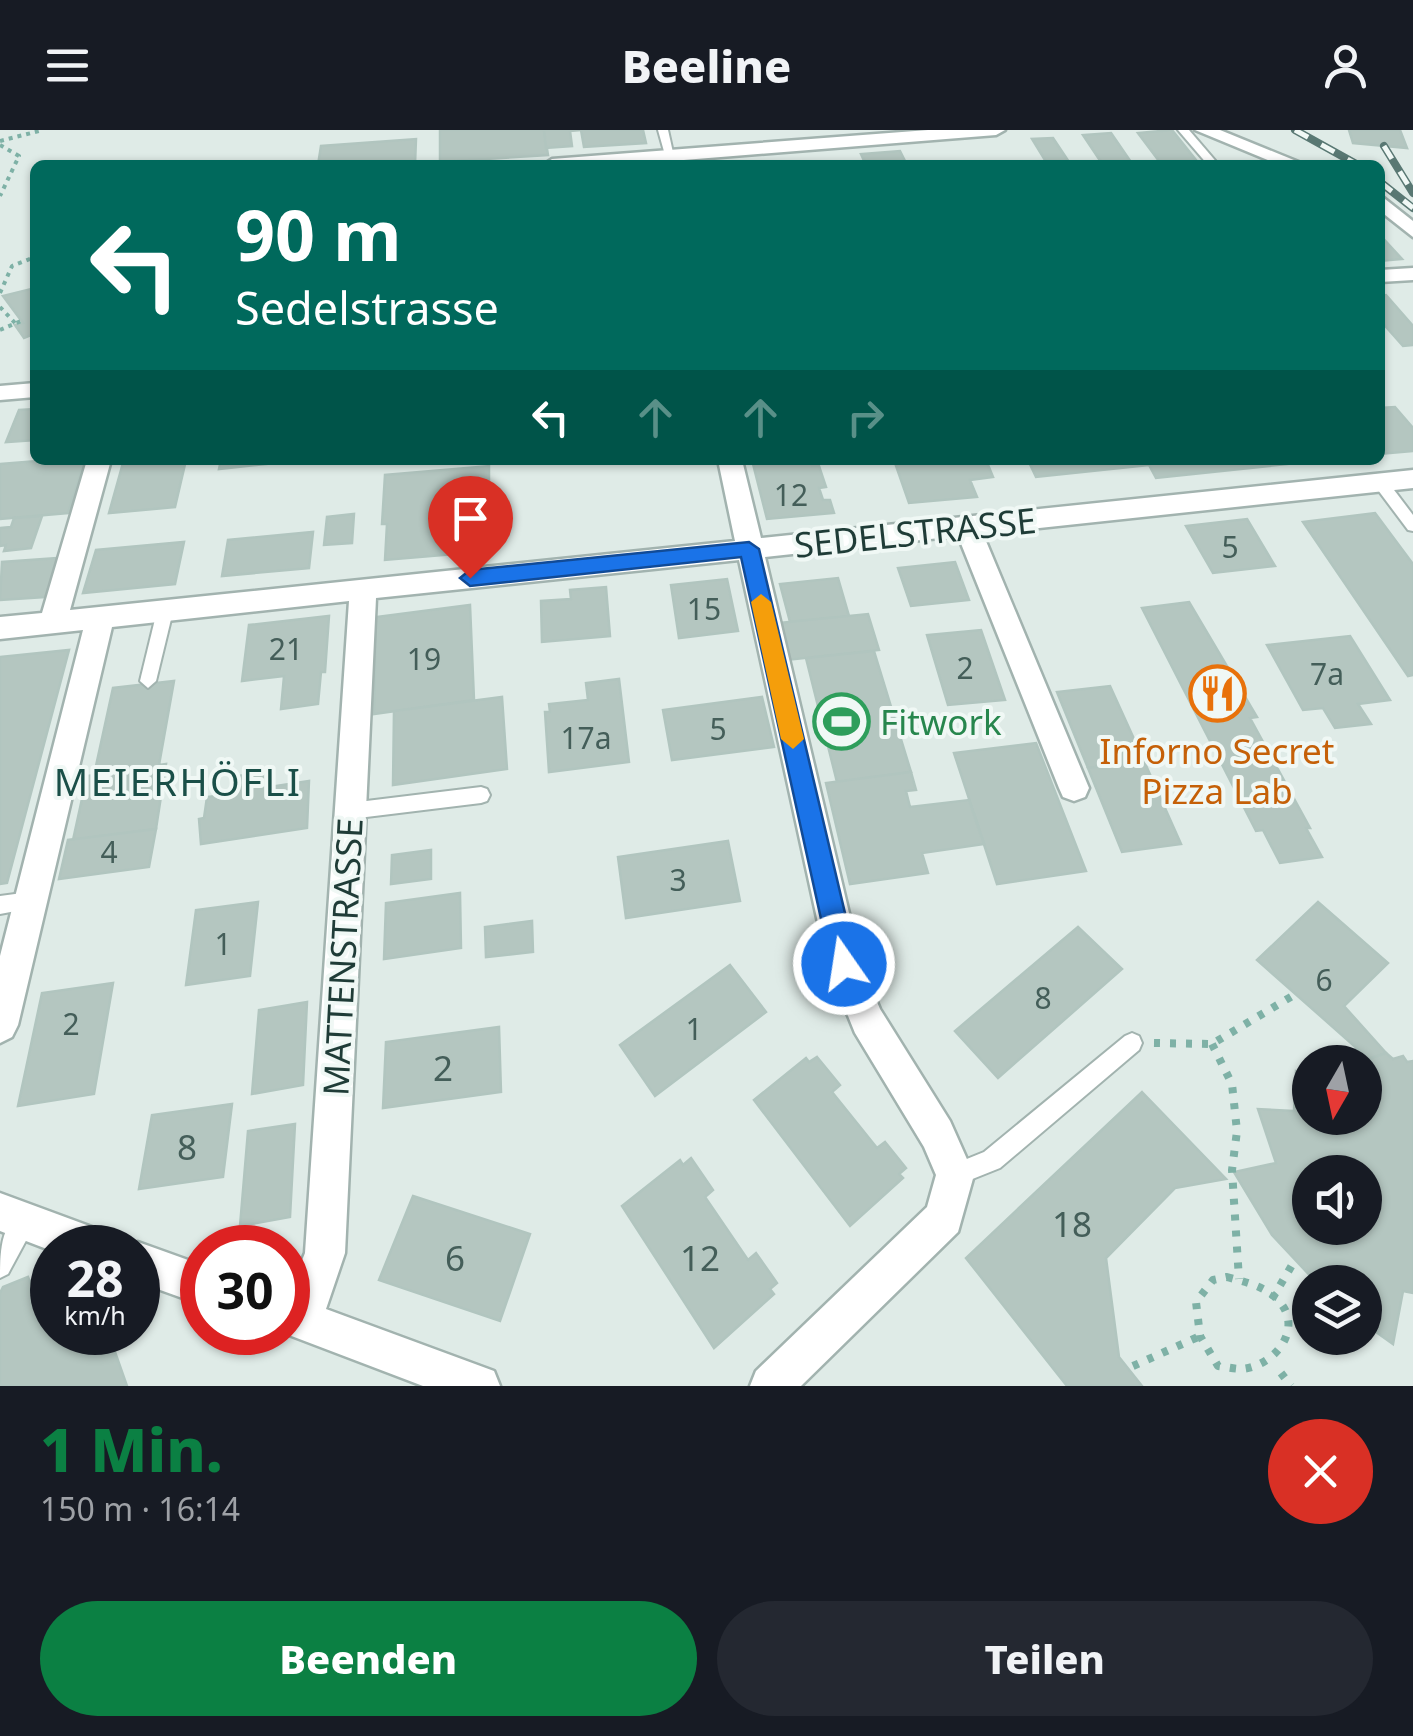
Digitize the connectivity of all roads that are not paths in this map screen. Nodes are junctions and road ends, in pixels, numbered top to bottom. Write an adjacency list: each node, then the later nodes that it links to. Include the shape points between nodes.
1 (663, 130): 5 (lane)
2 (996, 130): 5 (street)
3 (1183, 130): 6 (lane)
4 (1204, 130): 7 (street)
5 (671, 160)
6 (1210, 160)
7 (1283, 160)
8 (1385, 205): 9 (street)
9 (1413, 231)
10 (1413, 274): 11 (street)
11 (1385, 276)
12 (30, 391): 13 (street)
13 (0, 394)
14 (98, 465): 24 (street)
15 (731, 465): 20 (street)
16 (1413, 479): 17 (street, SEDELSTRASSE)
17 (1380, 482): 18 (street, SEDELSTRASSE); 19 (lane)
18 (967, 526): 20 (street, SEDELSTRASSE); 27 (street)
19 (1413, 526)
20 (749, 549): 21 (street, SEDELSTRASSE); 33 (street, via 844,964 867,1022)
21 (363, 590): 22 (street, SEDELSTRASSE); 29 (street, MATTENSTRASSE)
22 (165, 611): 23 (street, SEDELSTRASSE); 26 (lane)
23 (100, 618): 24 (street, SEDELSTRASSE); 30 (street)
24 (52, 623): 25 (street, SEDELSTRASSE)
25 (0, 628)
26 (148, 681)
27 (1074, 788)
28 (481, 795): 29 (lane)
29 (350, 811): 36 (street, MATTENSTRASSE, via 325,1253)
30 (15, 903): 31 (street)
31 (0, 1025)
32 (1132, 1043): 33 (lane, via 992,1160)
33 (956, 1175): 39 (street, via 944,1218)
34 (13, 1217): 35 (lane)
35 (0, 1266)
36 (310, 1284)
37 (310, 1324): 38 (street)
38 (479, 1386)
39 (771, 1386)

